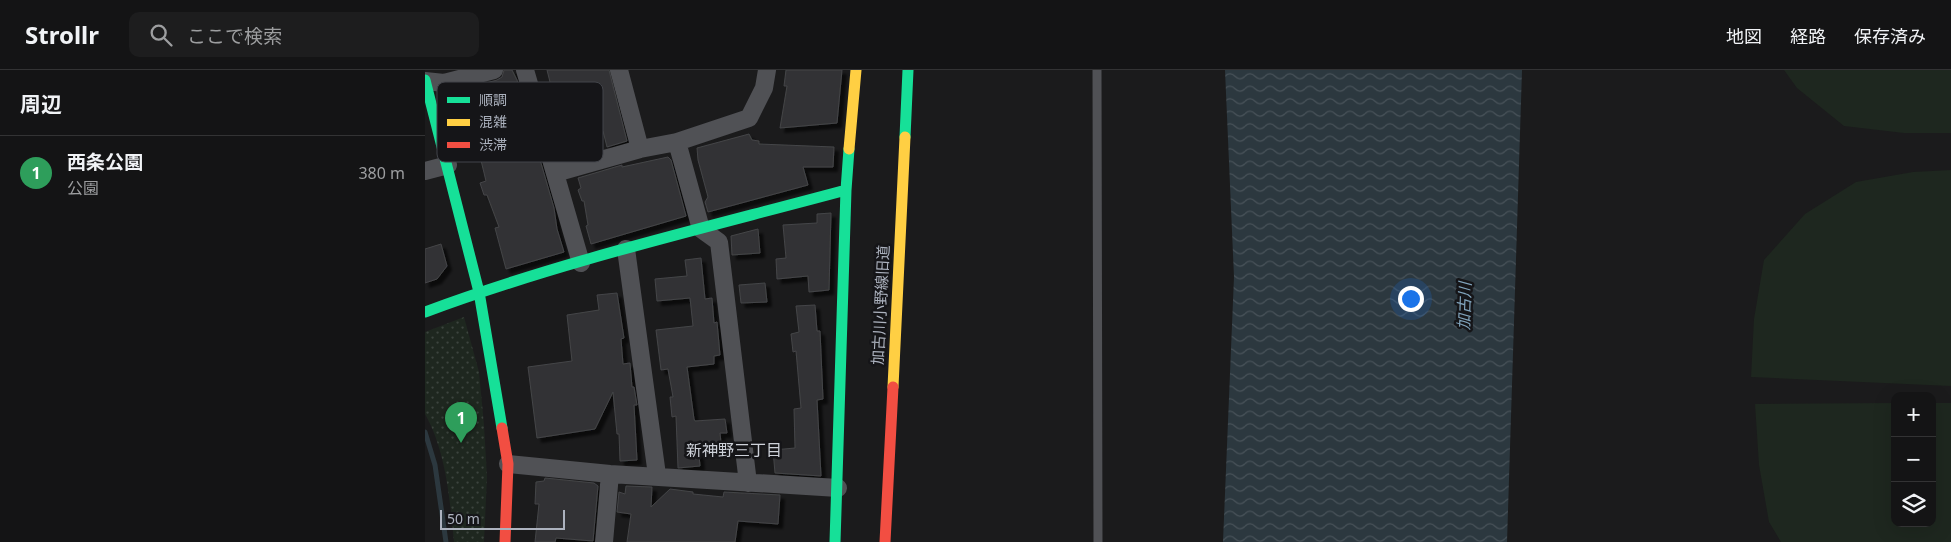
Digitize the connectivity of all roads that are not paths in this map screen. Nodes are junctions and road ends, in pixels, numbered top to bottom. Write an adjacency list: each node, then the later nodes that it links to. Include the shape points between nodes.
1 (494, 70): 8 (street)
2 (619, 70): 11 (street)
3 (767, 70): 10 (street, via 764,88 749,118)
4 (856, 70): 19 (street)
5 (908, 70): 33 (street, 加古川小野線旧道)
6 (1097, 70): 34 (lane)
7 (425, 81): 9 (street)
8 (448, 82)
9 (437, 125)
10 (677, 142): 11 (street); 20 (street)
11 (640, 149): 12 (street)
12 (603, 159)
13 (447, 162): 16 (street)
14 (552, 162): 18 (street)
15 (594, 162): 18 (street)
16 (448, 165): 17 (street); 23 (street)
17 (425, 171)
18 (555, 173): 22 (street)
19 (846, 190): 20 (street); 29 (street)
20 (701, 228): 21 (street); 28 (street, via 719,242)
21 (626, 249): 22 (street); 27 (street)
22 (581, 263): 23 (street)
23 (479, 292): 24 (street); 25 (street)
24 (425, 312)
25 (508, 464): 26 (street); 30 (street)
26 (610, 474): 27 (street); 31 (street)
27 (657, 475): 28 (street)
28 (748, 483): 29 (street)
29 (838, 488): 32 (street)
30 (505, 542)
31 (604, 542)
32 (835, 542)
33 (885, 542)
34 (1098, 542)

